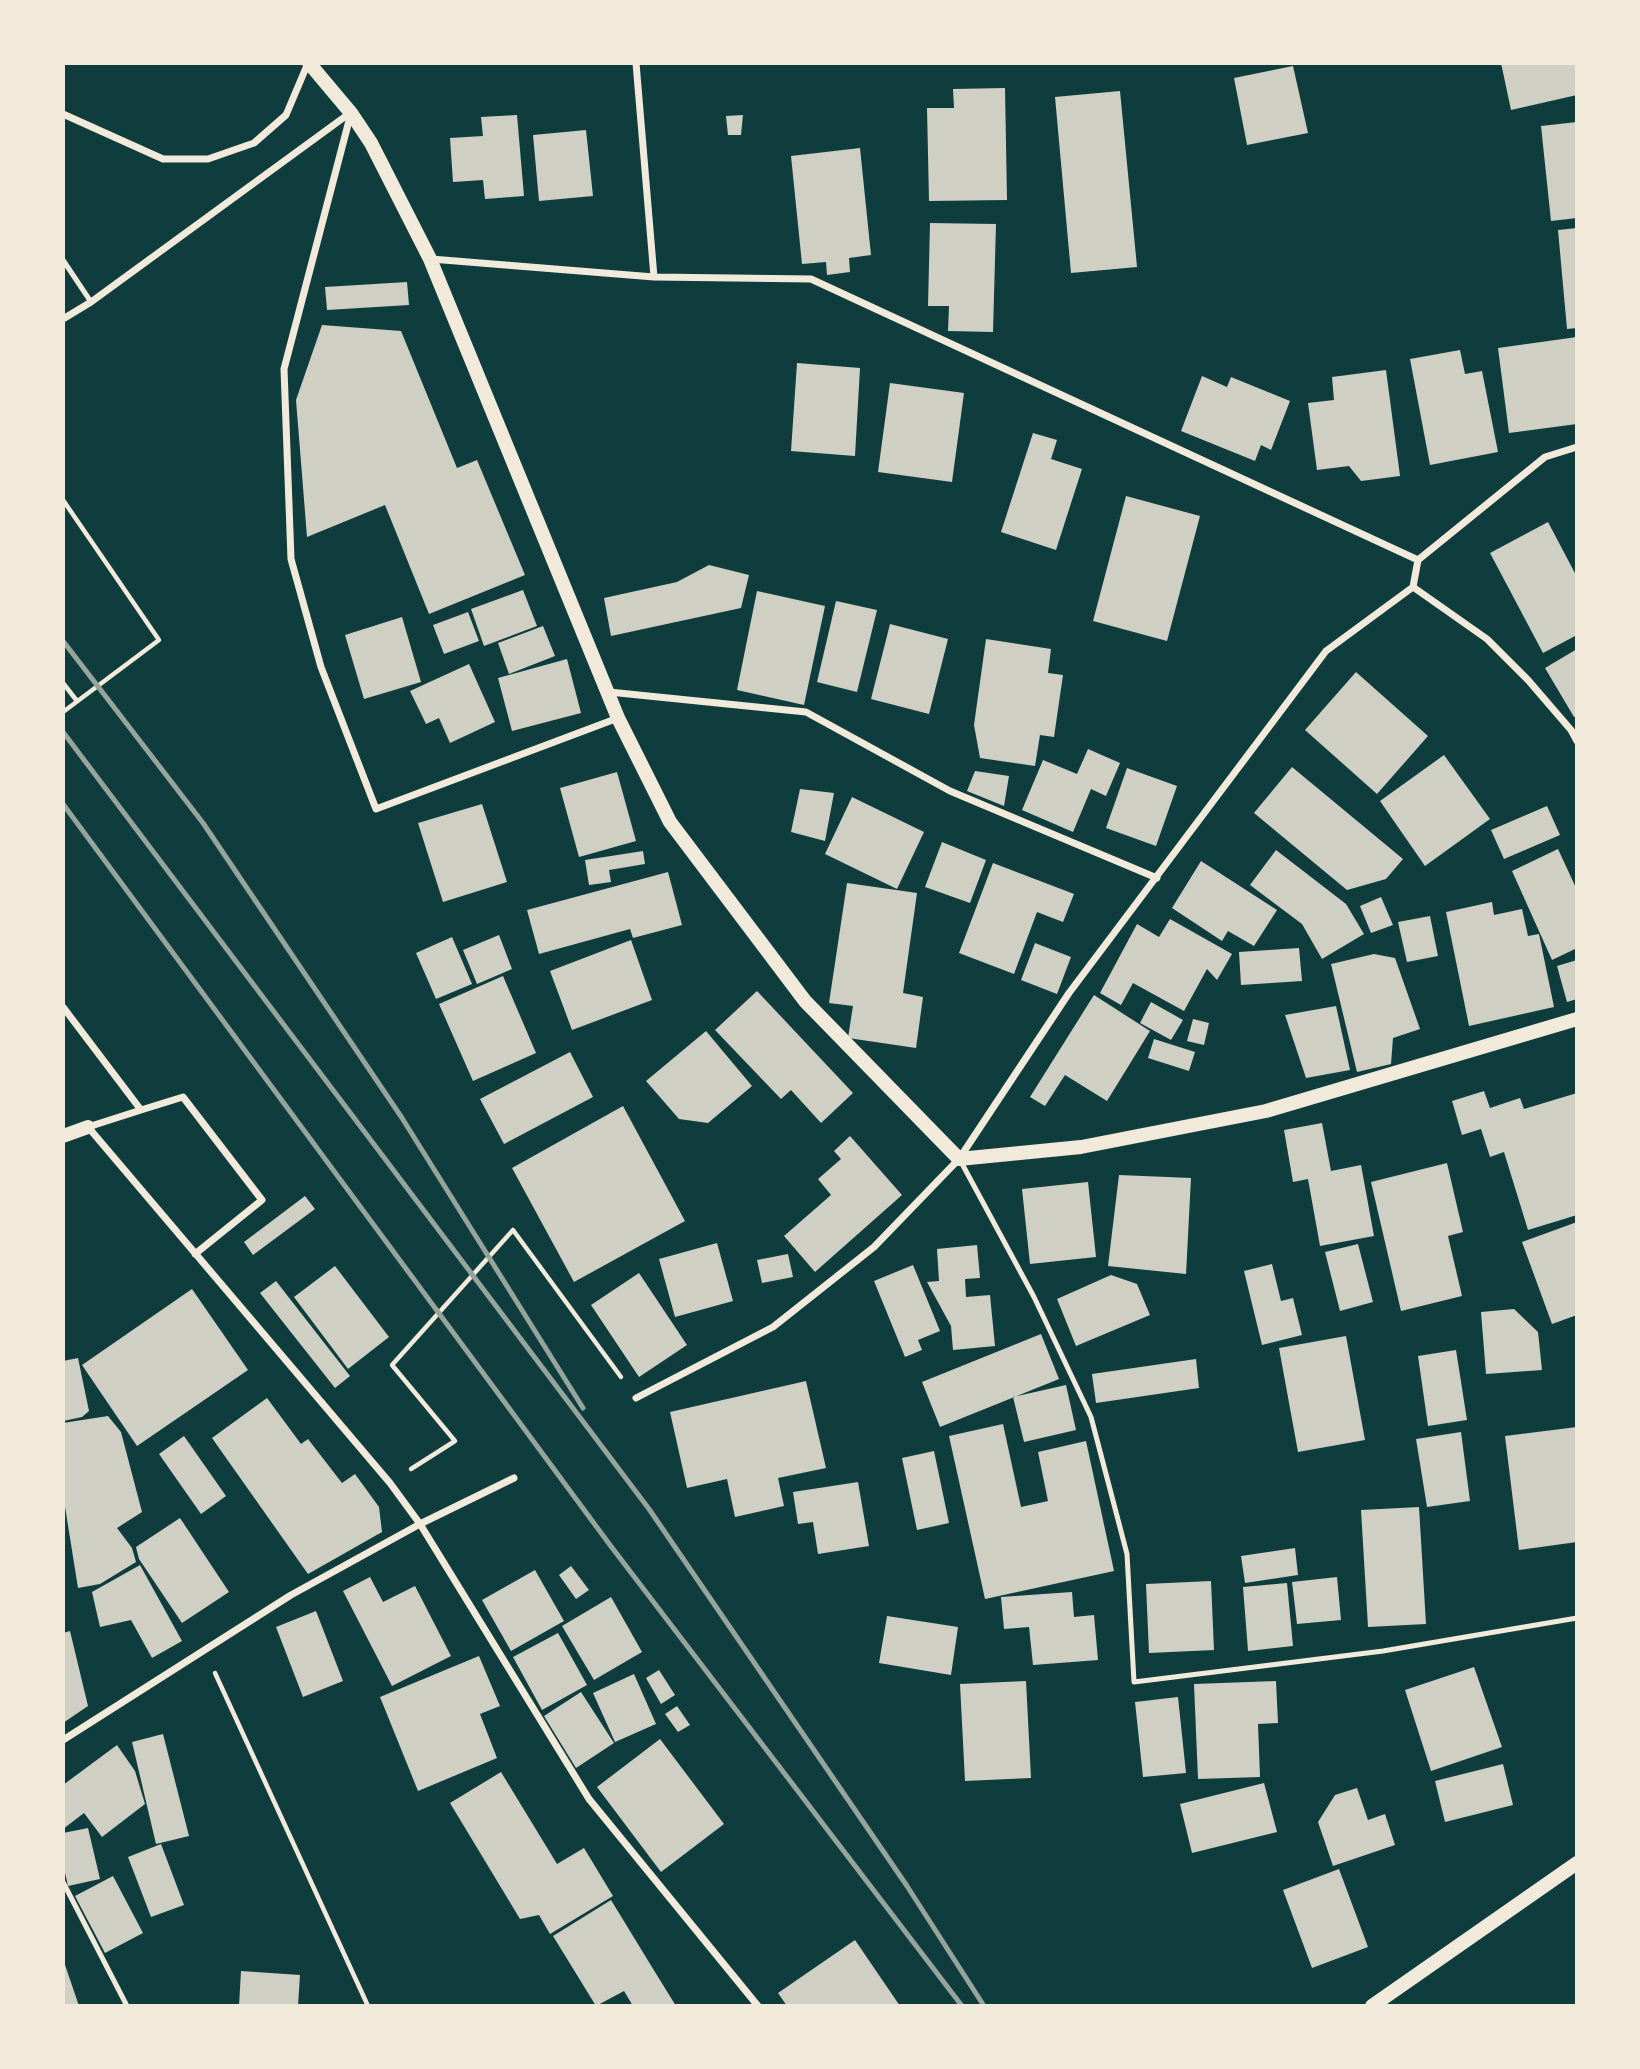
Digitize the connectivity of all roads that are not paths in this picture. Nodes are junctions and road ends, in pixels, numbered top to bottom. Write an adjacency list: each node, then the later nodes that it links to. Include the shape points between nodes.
1 (308, 63): 3 (main road); 4 (street, via 286,115 254,143 208,159 163,159)
2 (636, 63): 7 (street)
3 (351, 113): 5 (main road); 8 (street); 14 (street, via 284,369 290,559 321,667 376,809)
4 (63, 114)
5 (430, 259): 7 (street); 13 (main road)
6 (63, 260): 8 (lane)
7 (654, 277): 11 (street, via 811,279)
8 (91, 302): 9 (street)
9 (63, 319)
10 (1577, 447): 11 (street, via 1545,457)
11 (1418, 560): 12 (street)
12 (1413, 587): 15 (street, via 1487,639 1528,680); 16 (street, via 1326,651)
13 (607, 692): 14 (main road); 16 (street, via 806,712 950,791)
14 (618, 718): 22 (main road, via 670,822 797,990)
15 (1577, 741)
16 (1157, 878): 22 (street, via 1069,993)
17 (63, 1007): 19 (street)
18 (1577, 1019): 22 (main road, via 1266,1111 1080,1147)
19 (141, 1110): 20 (street); 23 (street, via 183,1097 262,1200)
20 (88, 1127): 21 (main road); 23 (street)
21 (63, 1136)
22 (959, 1159): 24 (street, via 874,1247 773,1328); 27 (lane, via 1034,1297 1091,1417 1127,1554 1135,1682 1383,1651)
23 (195, 1254): 26 (street)
24 (636, 1398)
25 (514, 1478): 26 (street)
26 (420, 1524): 28 (street, via 290,1595); 32 (street, via 589,1799)
27 (1577, 1618)
28 (63, 1740)
29 (1577, 1863): 33 (main road)
30 (63, 1882): 31 (lane)
31 (127, 2006)
32 (758, 2006)
33 (1372, 2006)

